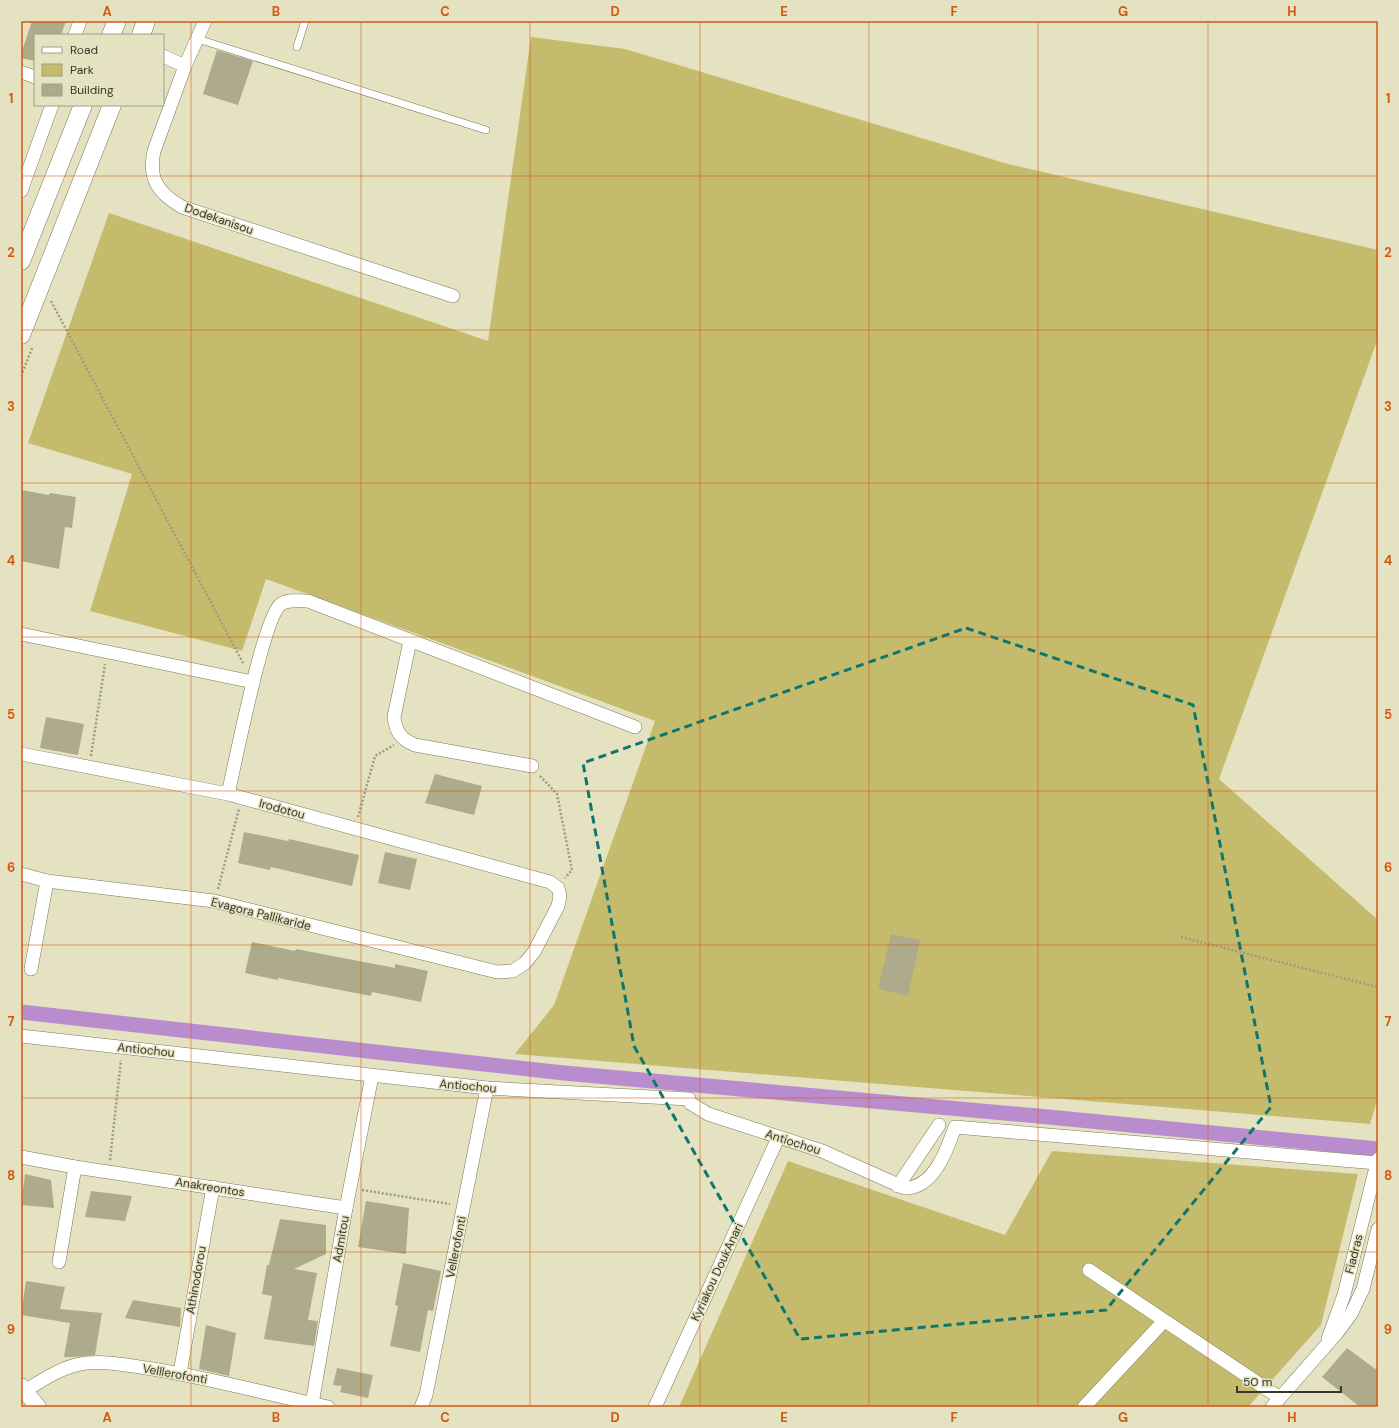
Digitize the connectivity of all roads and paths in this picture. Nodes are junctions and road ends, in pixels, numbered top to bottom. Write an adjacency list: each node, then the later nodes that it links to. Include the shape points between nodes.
1 (80, 21): 6 (street)
2 (117, 21): 7 (main road)
3 (146, 21): 8 (main road)
4 (205, 21): 9 (street, Dodekanisou)
5 (305, 21): 10 (lane)
6 (75, 34)
7 (111, 34)
8 (141, 34)
9 (198, 39): 12 (street, Dodekanisou); 18 (lane)
10 (297, 46)
11 (164, 56): 12 (street)
12 (185, 66): 22 (street, Dodekanisou, via 152,162 154,180 162,193 182,207)
13 (21, 72): 14 (street)
14 (34, 77)
15 (52, 106): 19 (street)
16 (83, 106): 20 (main road)
17 (112, 106): 21 (main road)
18 (486, 130)
19 (21, 191)
20 (21, 261)
21 (42, 284): 23 (main road); 27 (path)
22 (453, 296)
23 (21, 335)
24 (21, 634): 26 (street)
25 (410, 641): 27 (street, via 308,602 290,601 275,611); 28 (street); 29 (street, via 394,717 398,732)
26 (107, 651): 27 (street); 32 (path)
27 (253, 682): 33 (street)
28 (635, 727)
29 (404, 740): 31 (street, via 415,745); 35 (path, via 375,756)
30 (21, 754): 32 (street, Irodotou)
31 (532, 766): 38 (path, via 557,794 572,870)
32 (89, 767): 33 (street, Irodotou)
33 (228, 794): 34 (street, Irodotou)
34 (242, 798): 35 (street, Irodotou); 39 (path)
35 (355, 829): 38 (street, Irodotou, via 550,882)
36 (21, 874): 37 (street, Evagora Pallikaride)
37 (47, 880): 39 (street, Evagora Pallikaride); 41 (street)
38 (558, 888): 39 (street, Evagora Pallikaride, via 558,906 534,952 525,963 513,971 497,972)
39 (214, 901)
40 (1181, 937): 42 (path)
41 (32, 969)
42 (1378, 987)
43 (21, 1036): 44 (street, Antiochou)
44 (122, 1048): 45 (street, Antiochou); 52 (path)
45 (372, 1076): 46 (street, Antiochou); 55 (street, Admitou)
46 (487, 1088): 48 (street, Antiochou, via 689,1099 690,1103 708,1114); 56 (street, Vellerofonti)
47 (939, 1125): 53 (street)
48 (778, 1138): 53 (street, Antiochou, via 822,1151); 70 (street, Kyriakou DoukAnari)
49 (21, 1157): 51 (street, Anakreontos)
50 (1378, 1161): 53 (street, Antiochou, via 955,1127 942,1159 930,1176 918,1186); 62 (street, Fiadras, via 1344,1295)
51 (74, 1167): 52 (street, Anakreontos); 59 (street)
52 (109, 1172): 54 (street, Anakreontos)
53 (898, 1186)
54 (213, 1187): 57 (street, Anakreontos); 63 (street, Athinodorou)
55 (350, 1188): 56 (path); 57 (street, Admitou)
56 (464, 1206): 67 (street, Vellerofonti)
57 (346, 1208): 66 (street, Admitou)
58 (1378, 1229): 62 (street, via 1358,1300 1345,1322)
59 (58, 1262)
60 (1089, 1270): 61 (street)
61 (1164, 1321): 65 (street); 71 (street)
62 (1324, 1348): 65 (street)
63 (180, 1373): 64 (street, Velllerofonti, via 112,1363 84,1363 54,1373); 66 (street, Velllerofonti)
64 (23, 1389): 68 (street)
65 (1276, 1403)
66 (312, 1404): 69 (street, Velllerofonti)
67 (422, 1406)
68 (38, 1407)
69 (328, 1407)
70 (655, 1407)
71 (1084, 1407)

